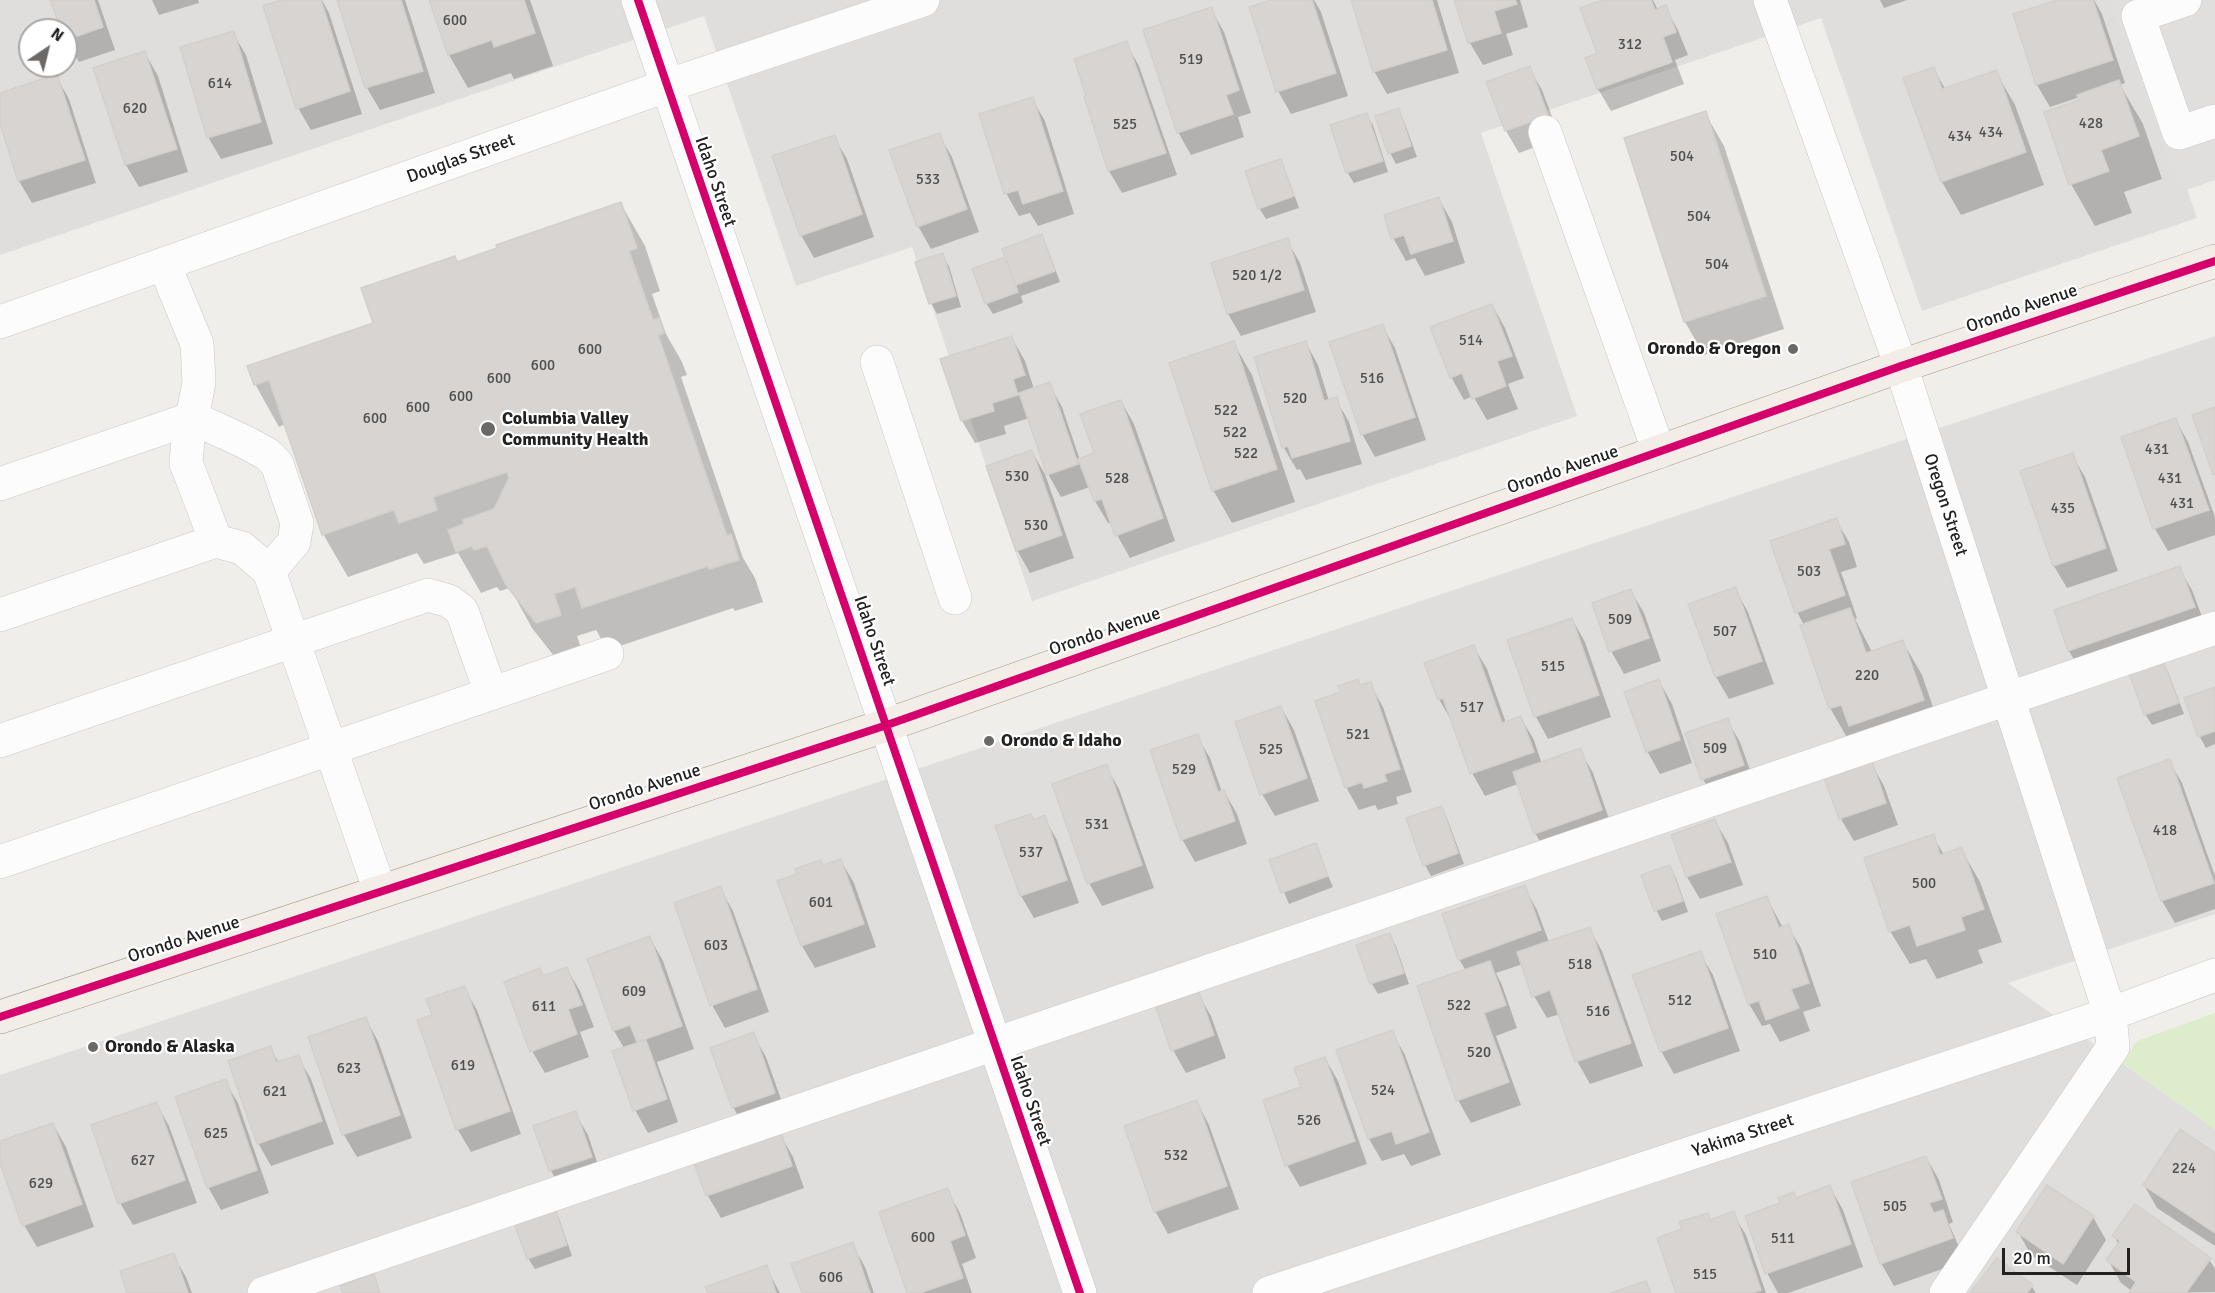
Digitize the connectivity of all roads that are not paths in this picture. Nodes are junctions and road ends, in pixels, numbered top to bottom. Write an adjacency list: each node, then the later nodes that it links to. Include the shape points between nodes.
1 (638, 0): 5 (street, Idaho Street)
2 (923, 0): 5 (street, Douglas Street)
3 (1770, 0): 12 (street, Oregon Street)
4 (2185, 0): 6 (street, via 2138,16 2179,133)
5 (666, 86): 9 (street, Douglas Street); 25 (street, Idaho Street)
6 (2215, 121)
7 (1545, 132): 14 (street)
8 (2215, 261): 12 (main road, Orondo Avenue)
9 (164, 264): 10 (street, Douglas Street); 13 (street, via 197,344 199,382)
10 (0, 322)
11 (877, 362): 18 (street)
12 (1900, 366): 14 (main road, Orondo Avenue); 24 (street, Oregon Street)
13 (193, 418): 15 (street); 16 (street, via 186,463); 17 (street, via 267,454 277,464 297,523 294,542)
14 (1659, 452): 25 (main road, Orondo Avenue)
15 (0, 484)
16 (216, 541): 17 (street, via 242,548); 19 (street)
17 (268, 571): 21 (street)
18 (955, 598)
19 (0, 615)
20 (2215, 628): 24 (street)
21 (293, 641): 23 (street, via 428,594 449,601 462,611); 26 (street); 27 (street)
22 (607, 654): 23 (street)
23 (491, 693): 27 (street)
24 (2008, 700): 31 (street, Oregon Street); 33 (street)
25 (887, 724): 29 (main road, Orondo Avenue); 33 (street, Idaho Street)
26 (0, 741)
27 (330, 749): 28 (street); 29 (street)
28 (0, 862)
29 (380, 891): 32 (main road, Orondo Avenue)
30 (2215, 975): 31 (street, Yakima Street)
31 (2110, 1014): 36 (street, Yakima Street); 37 (street, Oregon Street, via 2113,1047)
32 (0, 1017)
33 (995, 1043): 34 (street); 35 (street, Idaho Street)
34 (264, 1293)
35 (1080, 1293)
36 (1269, 1293)
37 (1946, 1293)

